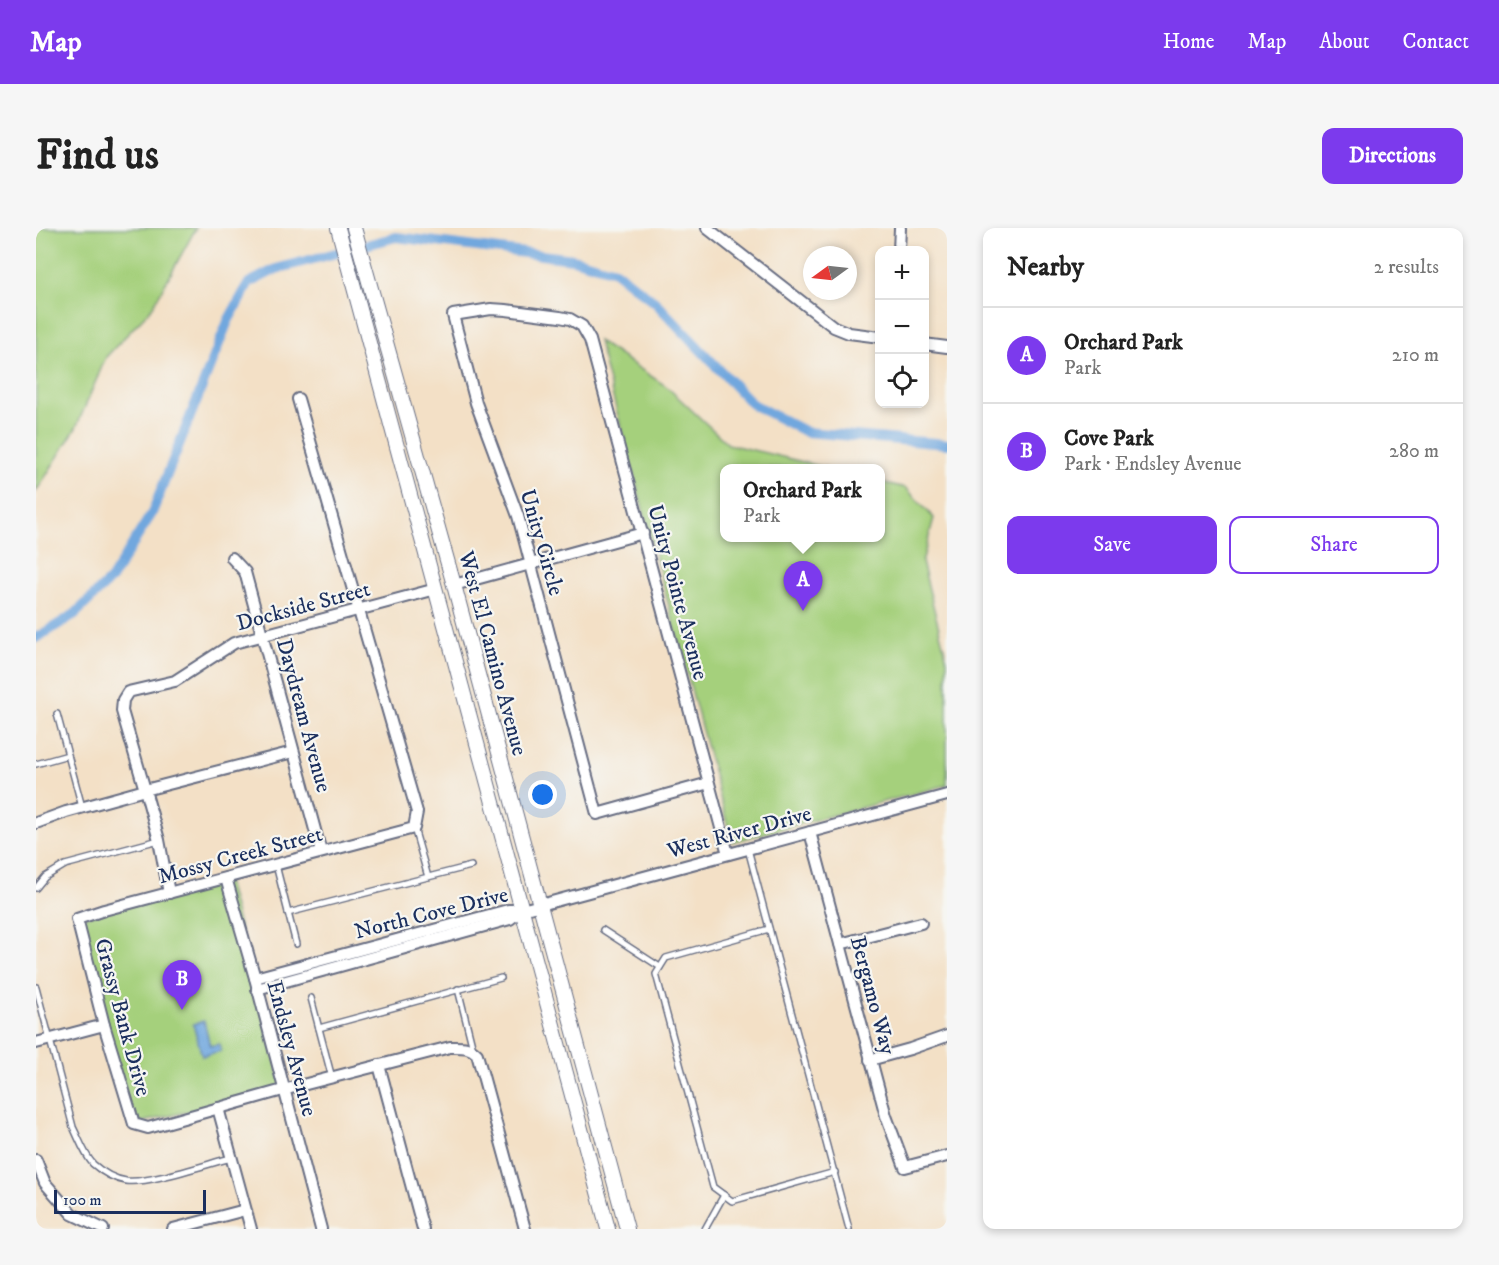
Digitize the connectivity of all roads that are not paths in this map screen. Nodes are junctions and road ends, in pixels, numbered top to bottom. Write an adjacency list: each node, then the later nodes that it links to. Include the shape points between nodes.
1 (338, 228): 15 (main road, West El Camino Avenue)
2 (354, 228): 14 (main road, West El Camino Avenue)
3 (707, 228): 6 (street, via 834,327)
4 (900, 228): 5 (street)
5 (898, 246)
6 (875, 336)
7 (590, 340): 11 (street, Unity Pointe Avenue); 13 (street, Unity Circle, via 582,326 560,316 499,309 453,315 476,403 518,516)
8 (929, 345): 9 (street)
9 (947, 347)
10 (298, 399): 16 (street)
11 (643, 533): 13 (street); 22 (street, Unity Pointe Avenue)
12 (232, 558): 17 (street, Daydream Avenue, via 245,572)
13 (531, 564): 14 (street); 22 (street, Unity Circle, via 597,814)
14 (454, 585): 39 (main road, West El Camino Avenue)
15 (436, 589): 16 (street, Dockside Street); 40 (main road, West El Camino Avenue)
16 (358, 610): 17 (street, Dockside Street); 27 (street, via 417,812)
17 (264, 635): 19 (street, Daydream Avenue); 23 (street, Dockside Street, via 234,643 175,681 128,692 122,711)
18 (57, 714): 20 (lane)
19 (293, 752): 23 (street); 31 (street, Daydream Avenue)
20 (68, 755): 21 (lane); 25 (lane)
21 (36, 764)
22 (709, 783): 32 (street, Unity Pointe Avenue)
23 (145, 790): 25 (street); 29 (street)
24 (947, 795): 28 (street, West River Drive)
25 (82, 807): 26 (street)
26 (36, 823)
27 (414, 828): 31 (street, Mossy Creek Street); 35 (lane)
28 (810, 832): 30 (street, West River Drive); 47 (street, Bergamo Way)
29 (159, 840): 37 (lane, via 65,865 45,877); 38 (street)
30 (748, 849): 32 (street, West River Drive); 44 (lane)
31 (321, 852): 33 (street, Mossy Creek Street)
32 (728, 854): 39 (street, West River Drive)
33 (276, 864): 36 (street, Mossy Creek Street); 41 (lane)
34 (471, 866): 35 (lane)
35 (428, 877): 41 (lane)
36 (226, 878): 38 (street, Mossy Creek Street); 49 (street, Endsley Avenue)
37 (36, 888)
38 (169, 894): 42 (street, Mossy Creek Street)
39 (541, 904): 40 (street, West River Drive); 79 (main road, West El Camino Avenue)
40 (522, 910): 49 (street, North Cove Drive, via 498,912); 52 (street, North Cove Drive, via 510,920); 78 (main road, West El Camino Avenue)
41 (288, 913): 46 (lane)
42 (77, 919): 55 (street, Grassy Bank Drive)
43 (921, 923): 47 (street)
44 (770, 929): 48 (lane, via 666,958); 69 (lane)
45 (603, 930): 48 (lane)
46 (296, 944)
47 (840, 944): 61 (street, Bergamo Way)
48 (660, 968): 70 (lane, via 656,974 713,1187)
49 (255, 978): 52 (street, Endsley Avenue)
50 (501, 978): 53 (lane)
51 (36, 987): 58 (lane)
52 (258, 989): 64 (street, Endsley Avenue)
53 (458, 989): 56 (lane); 60 (lane)
54 (311, 998): 56 (lane)
55 (104, 1025): 58 (street); 65 (street, Grassy Bank Drive, via 134,1124 148,1128)
56 (319, 1028): 63 (lane)
57 (947, 1035): 61 (street)
58 (51, 1039): 59 (street); 67 (lane, via 81,1146 108,1175 127,1181 148,1180)
59 (36, 1043)
60 (472, 1049): 62 (street, via 450,1047); 77 (street, via 477,1054)
61 (870, 1060): 66 (street, Bergamo Way, via 905,1167)
62 (379, 1065): 63 (street); 76 (street)
63 (332, 1077): 64 (street)
64 (283, 1090): 65 (street); 75 (street, Endsley Avenue)
65 (218, 1108): 67 (street)
66 (947, 1156)
67 (231, 1158): 71 (street)
68 (36, 1160): 72 (street, via 45,1183 72,1214)
69 (835, 1172): 70 (lane, via 732,1201); 81 (lane)
70 (724, 1195): 80 (lane)
71 (245, 1210): 73 (street); 74 (street)
72 (103, 1229)
73 (173, 1229)
74 (251, 1229)
75 (321, 1229)
76 (423, 1229)
77 (525, 1229)
78 (608, 1229)
79 (627, 1229)
80 (705, 1229)
81 (849, 1229)

